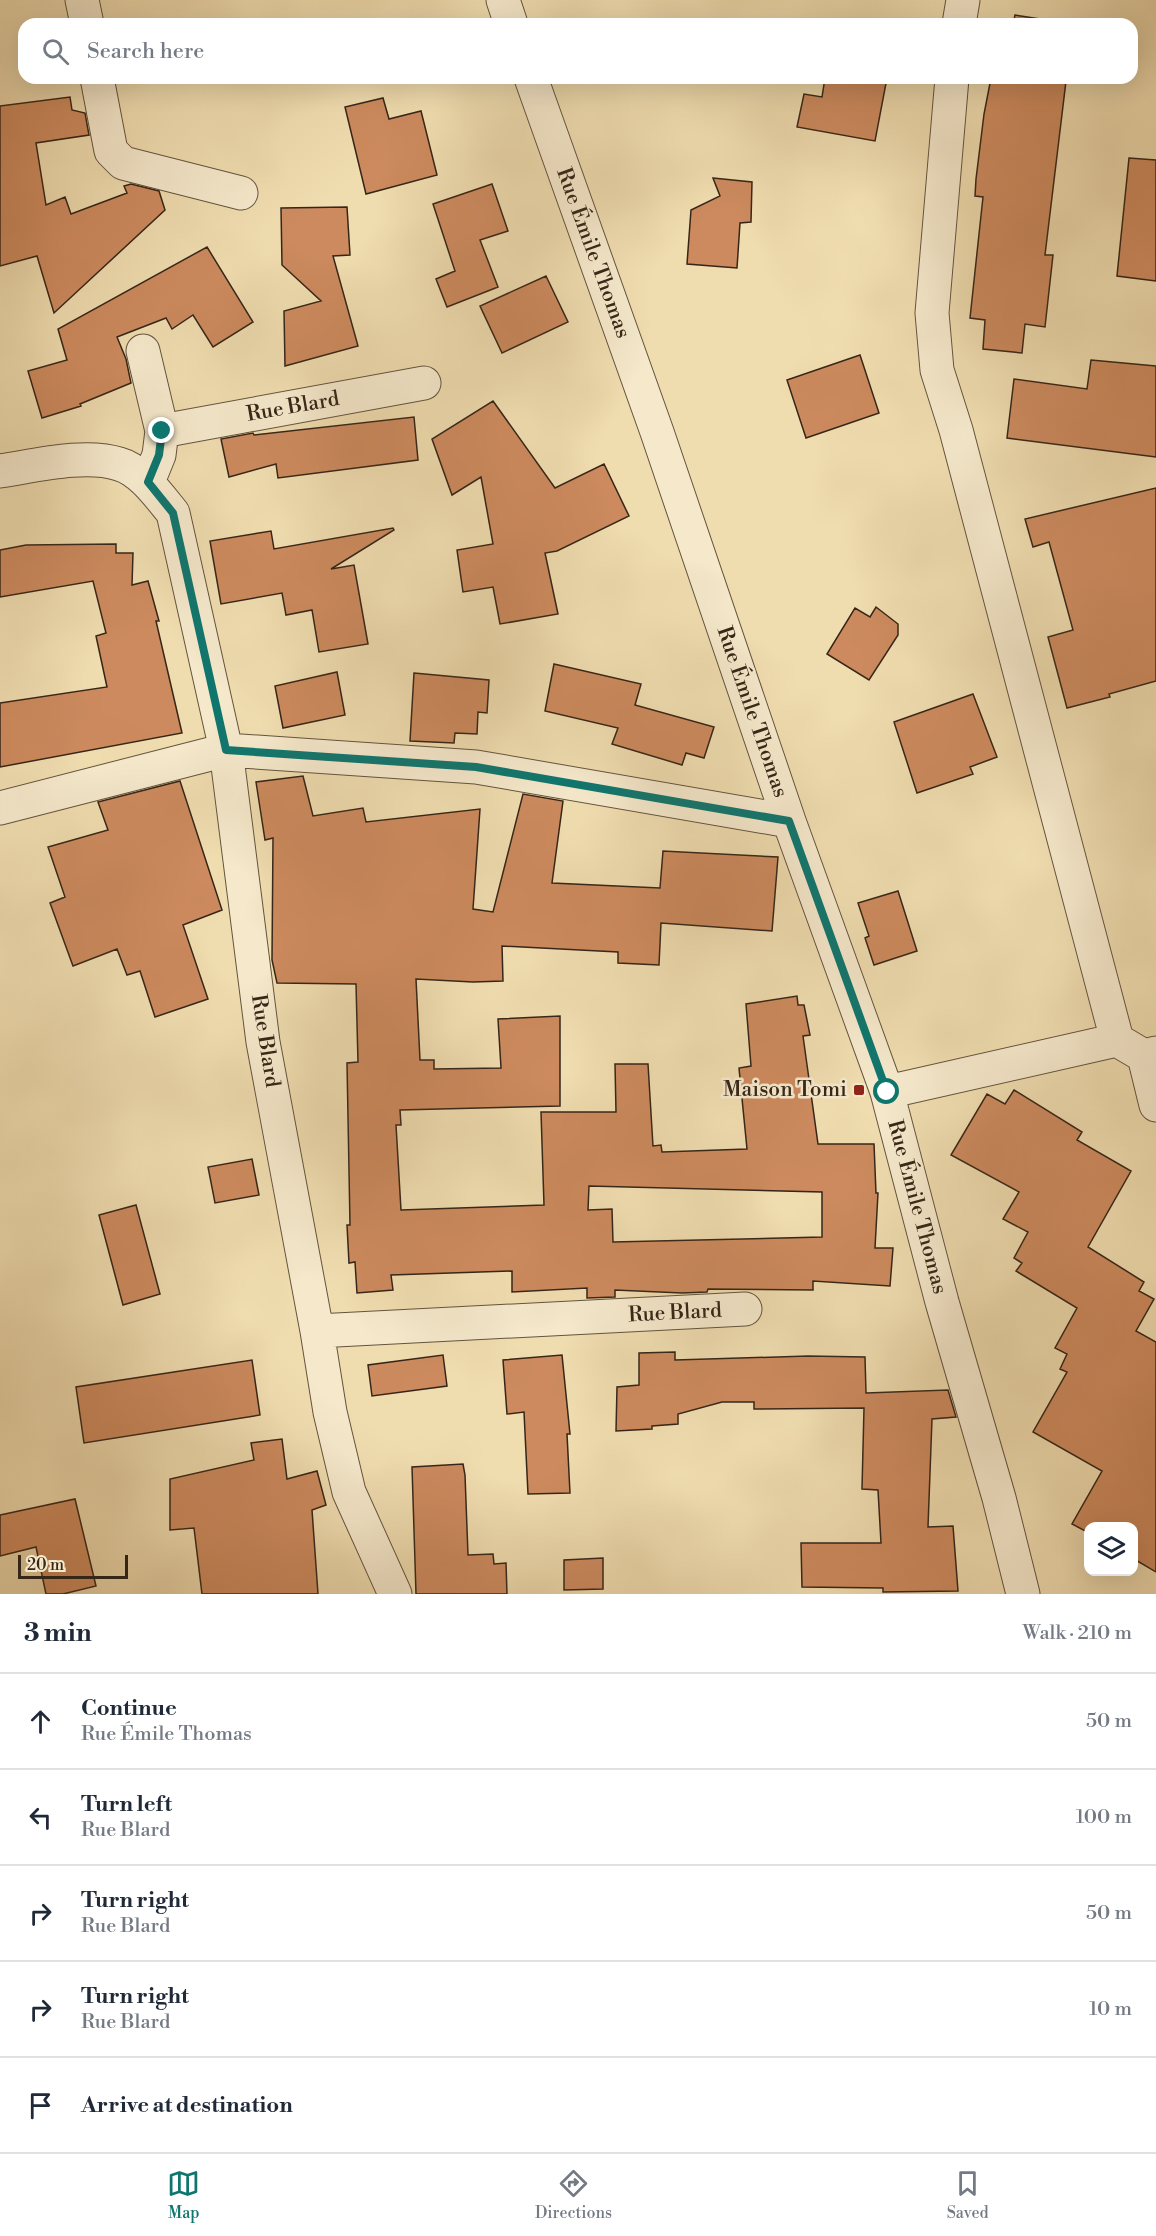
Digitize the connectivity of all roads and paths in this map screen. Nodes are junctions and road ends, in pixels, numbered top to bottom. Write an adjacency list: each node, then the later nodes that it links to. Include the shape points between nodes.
1 (82, 0): 4 (street)
2 (503, 0): 5 (street)
3 (963, 0): 6 (street)
4 (86, 18)
5 (509, 18)
6 (960, 18)
7 (98, 84): 10 (street, via 111,151 123,163)
8 (533, 84): 18 (street, Rue Émile Thomas)
9 (951, 84): 19 (street, via 932,313 937,370)
10 (241, 193)
11 (143, 351): 13 (street)
12 (424, 383): 13 (street, Rue Blard)
13 (162, 431): 15 (street, via 159,455)
14 (0, 471): 15 (street, Rue Blard, via 86,460 120,464)
15 (148, 482): 16 (street, Rue Blard, via 173,513)
16 (226, 750): 17 (street); 18 (street, via 476,767); 23 (street, Rue Blard, via 263,1042)
17 (0, 808)
18 (789, 821): 20 (street, Rue Émile Thomas)
19 (1139, 1050): 20 (street); 21 (street)
20 (887, 1092): 25 (street, Rue Émile Thomas)
21 (1156, 1105)
22 (745, 1309): 23 (street, Rue Blard)
23 (317, 1331): 24 (street, Rue Blard, via 330,1412 349,1492)
24 (395, 1594)
25 (1023, 1594)

